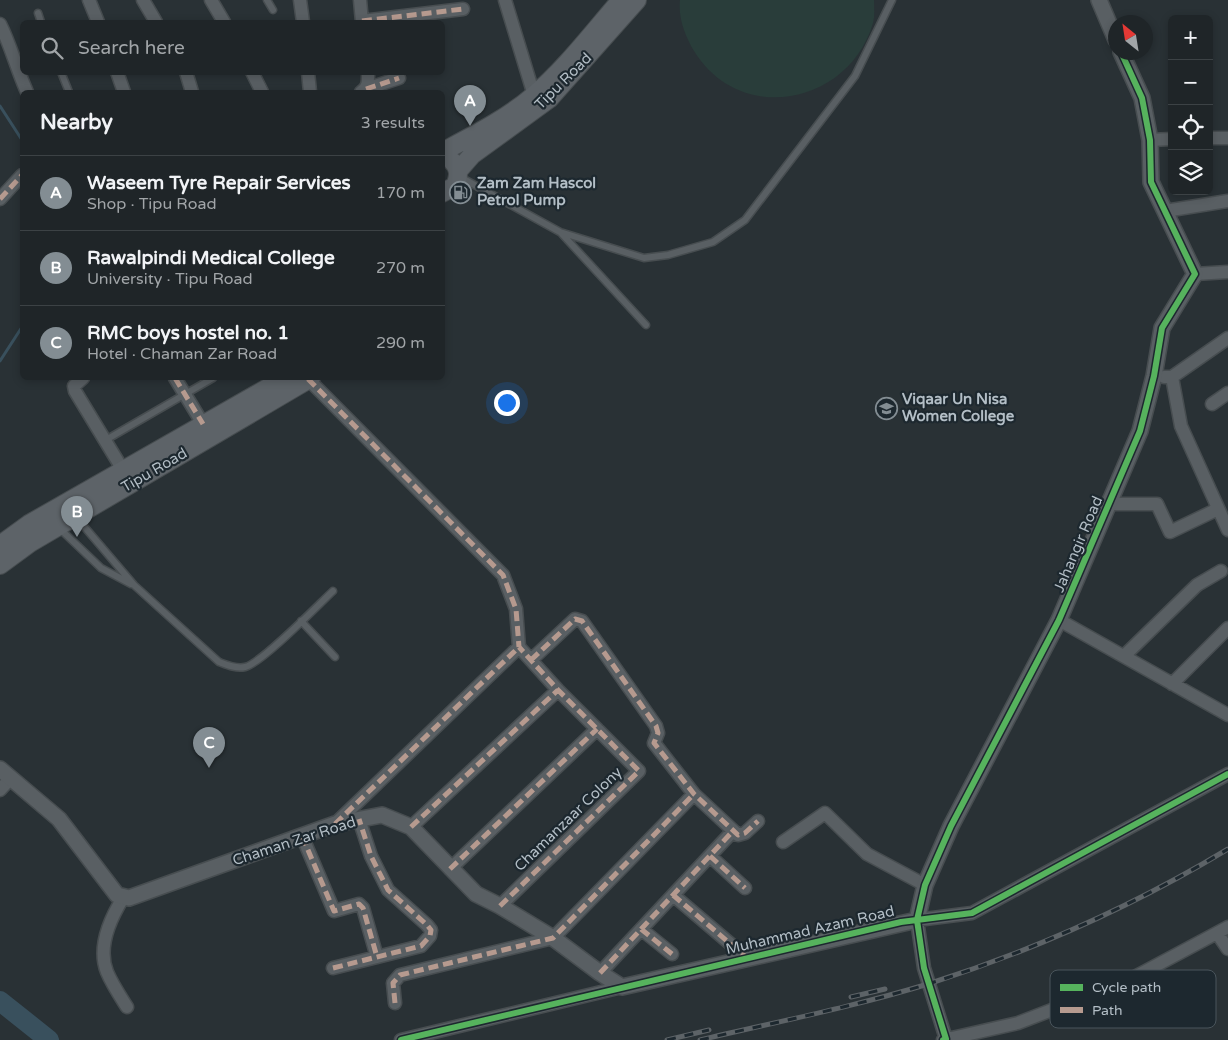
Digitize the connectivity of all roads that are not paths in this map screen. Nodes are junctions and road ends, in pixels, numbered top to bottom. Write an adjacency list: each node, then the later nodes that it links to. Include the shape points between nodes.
1 (89, 0): 16 (street)
2 (143, 0): 17 (street)
3 (211, 0): 18 (street)
4 (267, 0): 12 (lane)
5 (300, 0): 19 (street)
6 (360, 0): 20 (street)
7 (505, 0): 42 (street)
8 (621, 0): 42 (main road)
9 (637, 0): 49 (main road, Tipu Road, via 549,99 472,155)
10 (892, 0): 55 (lane, via 855,76 745,220 713,242 668,256 644,258)
11 (1099, 0): 22 (street)
12 (273, 10)
13 (463, 10): 21 (street)
14 (38, 13): 15 (lane)
15 (40, 20)
16 (97, 20)
17 (155, 20)
18 (223, 20)
19 (302, 20)
20 (362, 20)
21 (379, 20)
22 (1108, 21)
23 (0, 24): 25 (street)
24 (1125, 60): 46 (street, via 1142,98)
25 (20, 75)
26 (20, 75): 34 (street)
27 (62, 75): 35 (lane)
28 (118, 75): 36 (street)
29 (187, 75): 37 (street)
30 (254, 75): 38 (street)
31 (308, 75): 39 (street)
32 (368, 75): 40 (street)
33 (399, 78): 41 (street)
34 (26, 90)
35 (68, 90)
36 (123, 90)
37 (191, 90)
38 (261, 90)
39 (310, 90)
40 (364, 90)
41 (366, 90)
42 (534, 95): 47 (main road, via 490,126)
43 (1213, 138): 44 (street)
44 (1228, 138)
45 (1168, 139): 46 (street)
46 (1150, 140): 54 (street, via 1151,182)
47 (445, 150)
48 (445, 158): 49 (main road, via 450,160)
49 (458, 174): 51 (main road, Tipu Road, via 455,186); 55 (lane)
50 (20, 177): 52 (street)
51 (445, 192)
52 (0, 199)
53 (1228, 201): 54 (street)
54 (1165, 211): 56 (street)
55 (560, 232): 58 (lane)
56 (1195, 274): 57 (street); 60 (street, Jahangir Road, via 1162,328)
57 (1226, 275)
58 (646, 325)
59 (1228, 338): 61 (street)
60 (1154, 376): 61 (street); 74 (street, Jahangir Road, via 1140,431)
61 (1172, 378): 75 (street, via 1181,426)
62 (80, 380): 72 (street, via 74,386 75,391)
63 (177, 380): 69 (street)
64 (210, 380): 69 (lane)
65 (282, 380): 71 (main road)
66 (307, 380): 76 (main road, Tipu Road)
67 (312, 380): 87 (street, via 503,575 516,609)
68 (1228, 393): 70 (street)
69 (185, 394): 71 (street); 72 (lane)
70 (1212, 404)
71 (203, 424): 73 (main road)
72 (104, 441): 73 (street)
73 (123, 470): 79 (main road, via 29,524)
74 (1109, 504): 75 (street, via 1157,504 1170,532); 84 (street, Jahangir Road)
75 (1218, 509): 78 (street)
76 (75, 516): 77 (main road, Tipu Road); 82 (lane)
77 (58, 526): 80 (main road, Tipu Road); 82 (lane, via 101,568)
78 (1228, 530)
79 (0, 545)
80 (0, 566)
81 (1226, 572): 88 (street, via 1197,585)
82 (134, 585): 85 (lane, via 219,662 229,666 250,665)
83 (332, 591): 85 (lane)
84 (1059, 620): 88 (street); 108 (street, Jahangir Road, via 951,826)
85 (301, 621): 89 (lane)
86 (1228, 628): 91 (street)
87 (519, 647): 90 (street, Chamanzaar Colony); 101 (street)
88 (1124, 656): 91 (street)
89 (335, 657)
90 (531, 660): 92 (street, Chamanzaar Colony); 98 (street, via 575,619 582,621 656,726 658,733 654,743)
91 (1172, 684): 93 (street)
92 (558, 690): 94 (street, Chamanzaar Colony); 102 (street)
93 (1228, 715)
94 (597, 729): 107 (street); 112 (street, Chamanzaar Colony, via 638,768 639,773)
95 (6, 773): 97 (street); 111 (street, via 59,819 117,895)
96 (1228, 774): 113 (street, Muhammad Azam Road, via 972,913)
97 (0, 790)
98 (694, 794): 103 (street); 116 (street)
99 (359, 819): 101 (street, Chaman Zar Road); 102 (street, Chaman Zar Road, via 382,815); 119 (street, via 371,856 388,890 431,930 421,946)
100 (758, 821): 103 (street, via 742,835)
101 (335, 824): 104 (street, Chaman Zar Road)
102 (411, 828): 107 (street, Chaman Zar Road)
103 (733, 830): 106 (street)
104 (302, 836): 111 (street, Chaman Zar Road); 119 (street, via 334,911 359,904 363,908)
105 (783, 842): 108 (street, via 825,813 867,854)
106 (710, 856): 109 (street); 110 (street)
107 (450, 869): 112 (street, Chaman Zar Road, via 476,894)
108 (925, 885): 113 (street, Jahangir Road)
109 (745, 888)
110 (673, 895): 114 (street); 120 (street)
111 (123, 898): 126 (street, via 111,917 107,931 105,962 107,972)
112 (500, 906): 116 (street, Chaman Zar Road)
113 (917, 920): 120 (street, Muhammad Azam Road); 129 (street, Jahangir Road, via 924,968)
114 (641, 929): 118 (street); 123 (street)
115 (1223, 930): 117 (street); 122 (street)
116 (553, 938): 123 (street, Chaman Zar Road); 125 (street, via 400,975 392,983)
117 (1228, 949)
118 (672, 954)
119 (377, 957): 121 (street)
120 (748, 958): 124 (street, Muhammad Azam Road)
121 (333, 968)
122 (1148, 970)
123 (600, 973): 124 (street, Chaman Zar Road)
124 (622, 987): 128 (street, Muhammad Azam Road)
125 (395, 1003)
126 (127, 1007)
127 (1050, 1011): 129 (street, via 1018,1023)
128 (401, 1040)
129 (944, 1040)

